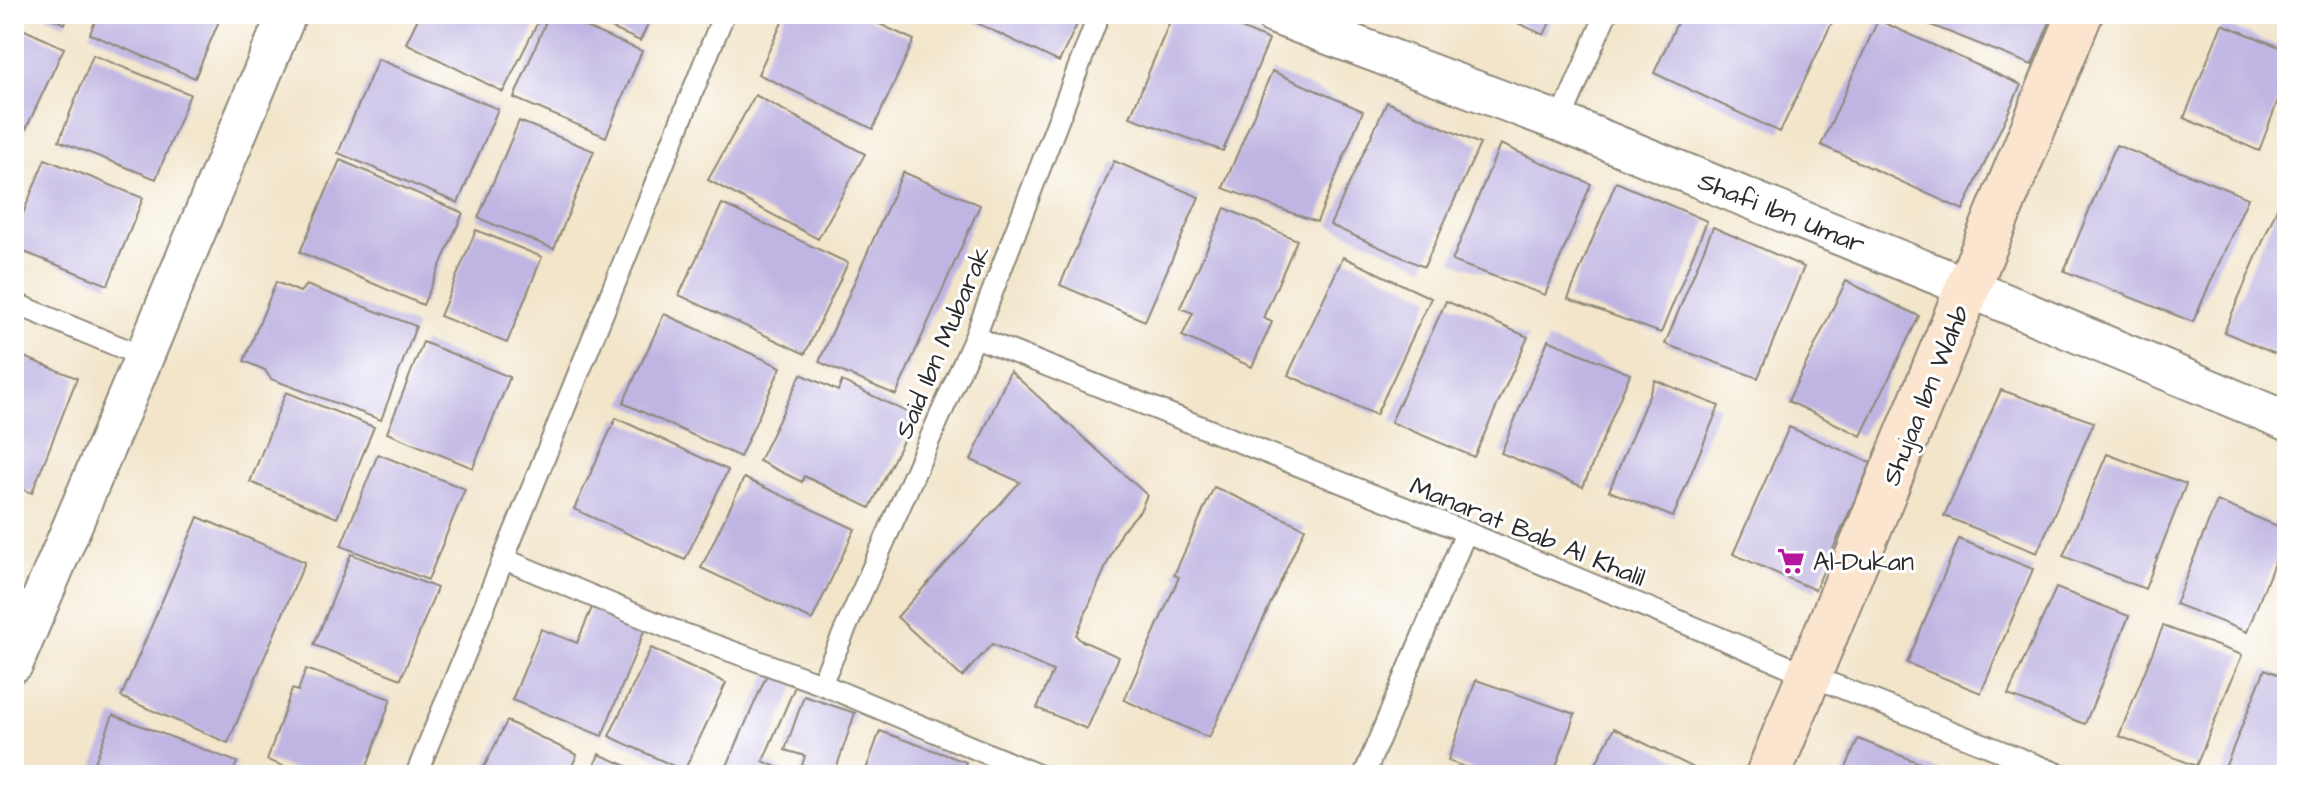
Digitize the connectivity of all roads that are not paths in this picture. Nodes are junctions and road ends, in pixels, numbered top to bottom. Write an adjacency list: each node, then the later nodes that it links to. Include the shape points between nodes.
1 (287, 14): 11 (street)
2 (724, 14): 14 (lane)
3 (1099, 14): 10 (lane, Said Ibn Mubarak)
4 (1273, 14): 7 (street, Shafi Ibn Umar)
5 (1606, 14): 7 (lane)
6 (2080, 14): 8 (street, Shujaa Ibn Wahb)
7 (1560, 122): 8 (street, Shafi Ibn Umar)
8 (1969, 288): 12 (street, Shafi Ibn Umar); 16 (street, Shujaa Ibn Wahb)
9 (14, 303): 11 (lane)
10 (975, 337): 13 (lane, Manarat Bab Al Khalil); 17 (lane, Said Ibn Mubarak)
11 (144, 357): 15 (street)
12 (2287, 421)
13 (1466, 532): 16 (lane, Manarat Bab Al Khalil); 20 (lane)
14 (504, 559): 17 (lane, via 673,630); 18 (lane)
15 (14, 663)
16 (1809, 675): 21 (street, Shujaa Ibn Wahb); 22 (lane, Manarat Bab Al Khalil)
17 (821, 684): 19 (lane)
18 (416, 775)
19 (1038, 775)
20 (1364, 775)
21 (1768, 775)
22 (2061, 775)

